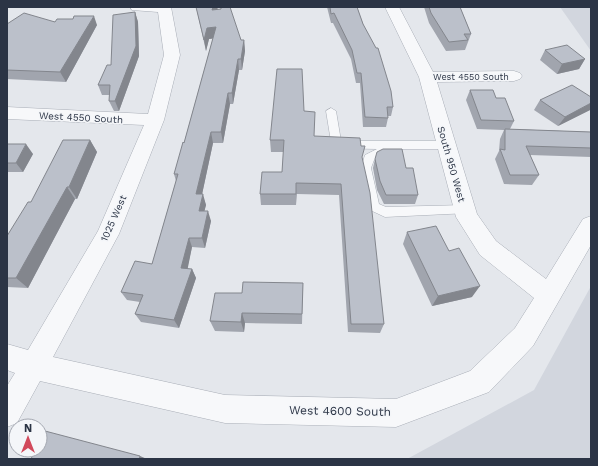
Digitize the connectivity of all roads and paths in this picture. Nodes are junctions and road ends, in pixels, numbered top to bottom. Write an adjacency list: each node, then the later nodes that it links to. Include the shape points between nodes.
1 (137, 7): 2 (street)
2 (164, 7): 8 (street, 1025 West, via 172,55)
3 (392, 7): 5 (street, South 950 West)
4 (514, 76): 5 (street, West 4550 South)
5 (427, 77): 10 (street, South 950 West)
6 (331, 112): 9 (lane, via 336,145)
7 (7, 113): 8 (street, West 4550 South)
8 (155, 120): 15 (street, 1025 West, via 108,234)
9 (391, 145): 10 (lane); 11 (lane, via 369,158 366,168 374,207 385,212)
10 (447, 145): 11 (street, South 950 West)
11 (465, 210): 13 (street, South 950 West, via 488,248)
12 (591, 224): 13 (street, West 4600 South)
13 (549, 296): 15 (street, West 4600 South, via 524,337 479,382 396,413 225,409)
14 (7, 357): 15 (street, West 4600 South)
15 (34, 366): 16 (street, 1025 West)
16 (7, 413)

